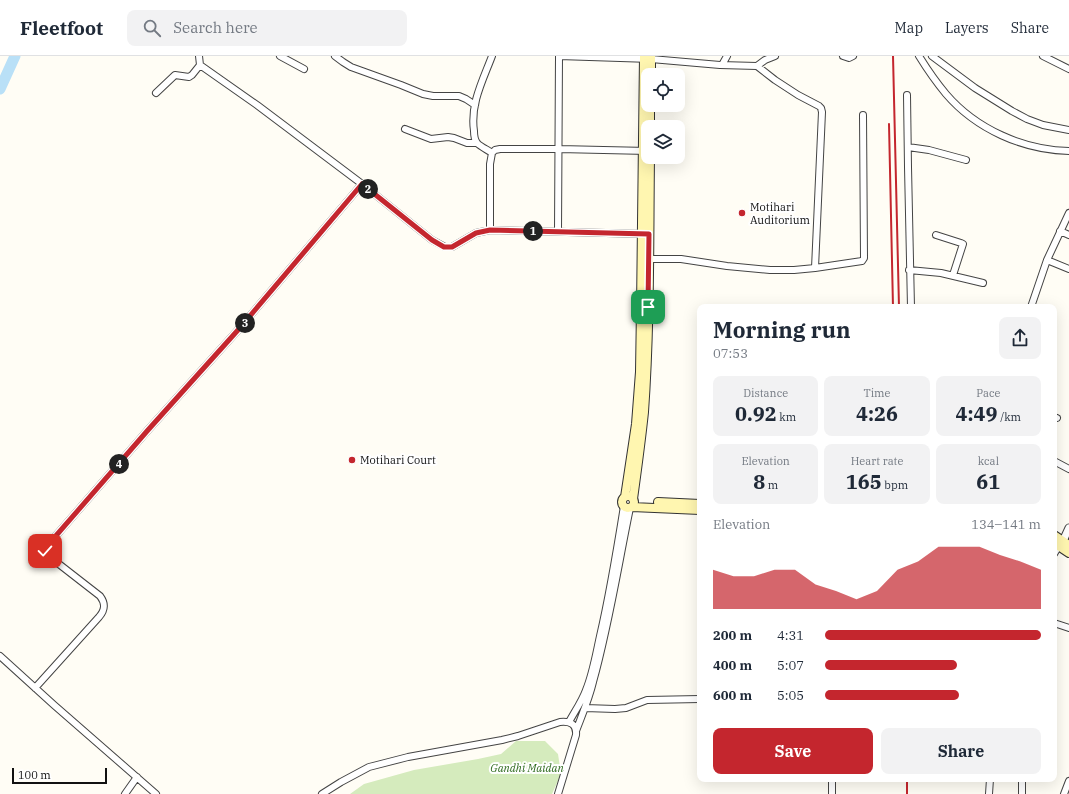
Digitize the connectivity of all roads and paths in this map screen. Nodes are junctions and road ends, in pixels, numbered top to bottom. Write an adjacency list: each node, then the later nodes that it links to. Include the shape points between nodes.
1 (199, 56): 15 (street)
2 (280, 56): 18 (street)
3 (336, 56): 22 (street, via 347,65 423,94 459,96)
4 (492, 56): 22 (street)
5 (559, 56): 13 (street); 28 (street)
6 (726, 56): 14 (street)
7 (775, 56): 16 (street)
8 (843, 56): 9 (street)
9 (853, 56)
10 (919, 56): 31 (street, via 947,95 979,122 1012,140 1052,150)
11 (932, 56): 26 (street, via 1012,112 1043,126)
12 (1044, 56): 19 (street)
13 (647, 58): 14 (street); 17 (main road); 24 (main road)
14 (722, 65): 16 (street)
15 (200, 66): 20 (street, via 191,76 175,75); 36 (street, via 257,105)
16 (757, 66): 46 (street, via 822,110)
17 (649, 68)
18 (304, 69)
19 (1069, 69)
20 (156, 93)
21 (907, 95): 29 (street)
22 (475, 105): 27 (street, via 473,124)
23 (863, 115): 46 (street, via 863,260)
24 (646, 120)
25 (405, 129): 27 (street, via 431,139 448,137)
26 (1069, 130)
27 (477, 143): 32 (street)
28 (559, 148): 30 (street); 32 (street, via 500,148); 39 (street)
29 (908, 148): 33 (street, via 929,150); 48 (street)
30 (641, 150)
31 (1069, 151)
32 (492, 153): 38 (street)
33 (966, 160)
34 (645, 164): 41 (main road)
35 (650, 164): 41 (main road)
36 (362, 184): 38 (street, via 444,247 452,247 476,233); 64 (street, via 238,330 47,546 46,554 100,596 104,600 105,608)
37 (1069, 213): 40 (street)
38 (490, 230): 39 (street)
39 (558, 232): 41 (street)
40 (1060, 232): 43 (street); 45 (street)
41 (645, 234): 44 (main road); 55 (main road, via 639,379)
42 (936, 235): 49 (street, via 963,244)
43 (1069, 235)
44 (649, 259): 46 (street, via 681,259 770,270); 55 (main road, via 642,433)
45 (1047, 260): 47 (street); 52 (street)
46 (815, 268)
47 (1069, 269)
48 (909, 270): 49 (street); 51 (street)
49 (952, 275): 50 (street)
50 (983, 283)
51 (911, 304)
52 (1033, 304)
53 (1057, 462): 54 (street)
54 (1069, 468)
55 (629, 503): 56 (main road); 57 (main road); 66 (street, via 614,596); 67 (street, via 587,688)
56 (697, 504)
57 (697, 510)
58 (1069, 528): 59 (street)
59 (1061, 544): 60 (main road)
60 (1069, 553)
61 (1057, 624): 62 (street)
62 (1069, 628)
63 (0, 656): 64 (street)
64 (35, 688): 69 (street)
65 (697, 699): 66 (street, via 647,700 626,708 615,709)
66 (585, 708): 68 (street)
67 (569, 722): 68 (street); 76 (street, via 560,722 502,740 408,757 369,767)
68 (576, 731): 77 (street)
69 (137, 777): 74 (street); 75 (street)
70 (1069, 781): 81 (street)
71 (832, 782): 78 (street)
72 (990, 782): 79 (street)
73 (1022, 782): 80 (street)
74 (125, 794)
75 (156, 794)
76 (322, 794)
77 (558, 794)
78 (832, 794)
79 (990, 794)
80 (1022, 794)
81 (1064, 794)

